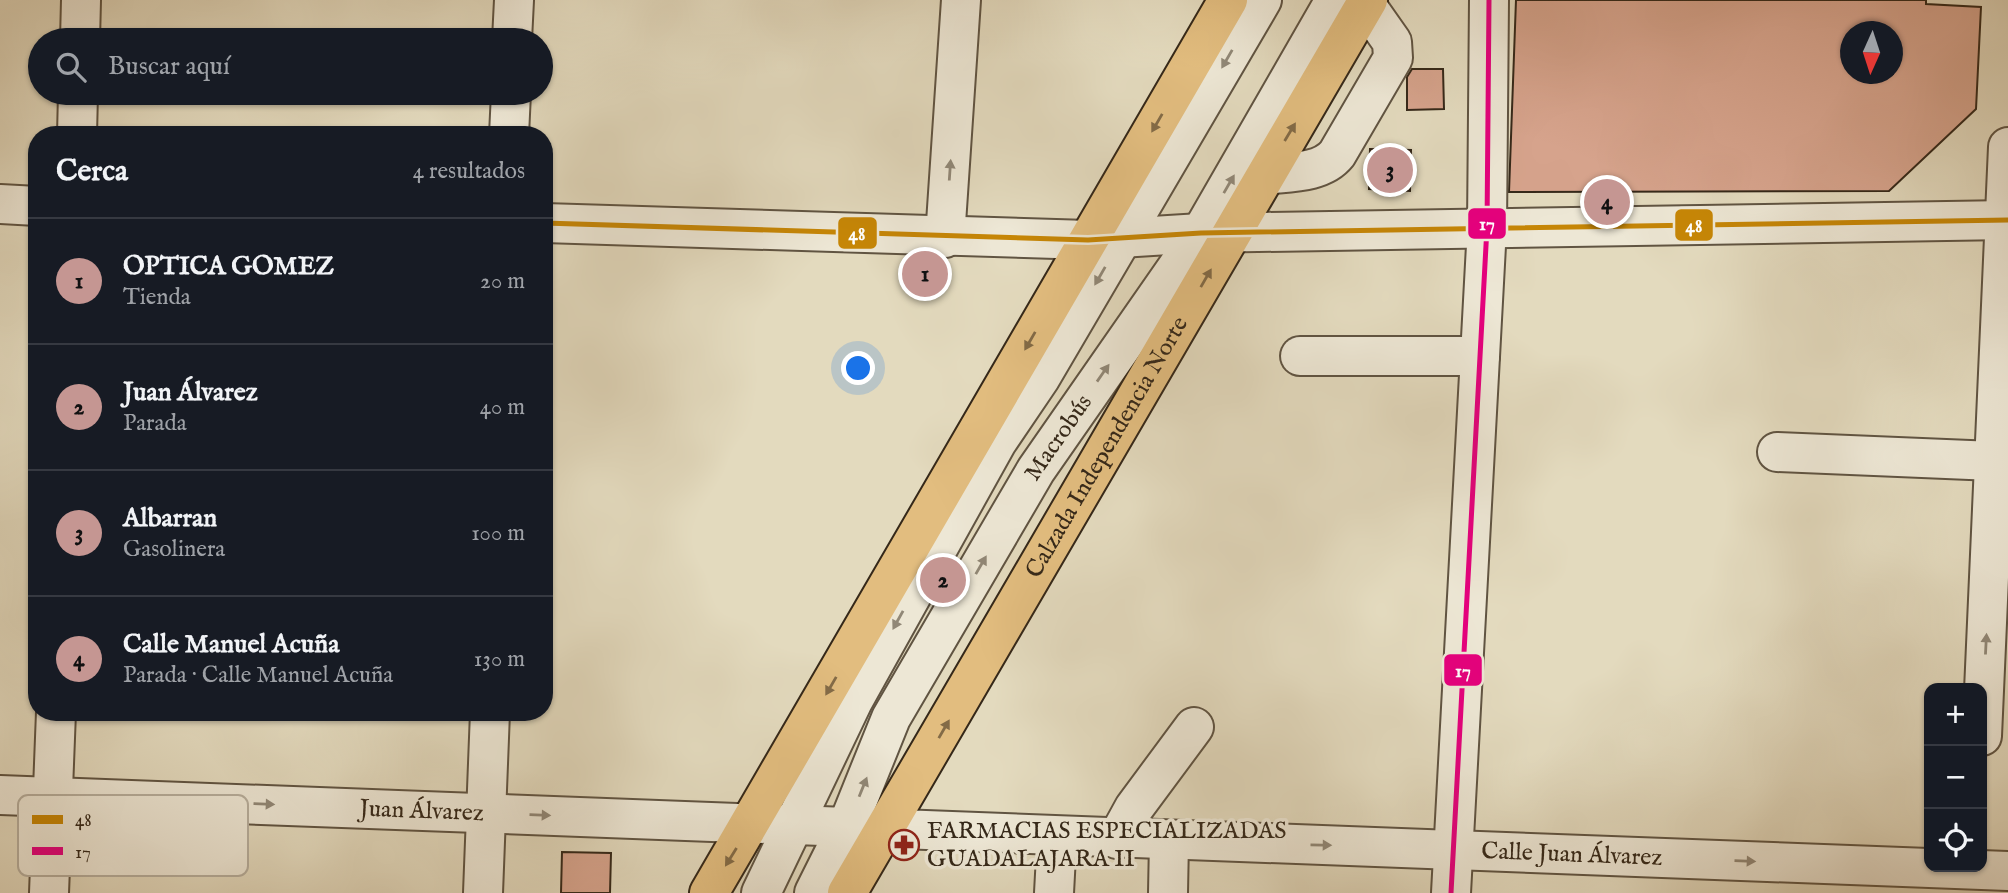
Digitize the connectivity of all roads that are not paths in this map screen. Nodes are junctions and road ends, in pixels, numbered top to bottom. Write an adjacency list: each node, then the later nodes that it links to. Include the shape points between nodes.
1 (82, 0): 8 (street)
2 (514, 0): 9 (street)
3 (961, 0): 22 (street, one-way to 3)
4 (1228, 0): 23 (main road, one-way to 23)
5 (1262, 0): 23 (street, Macrobús, one-way to 23)
6 (1489, 0): 20 (street)
7 (1357, 2): 15 (main road, Calzada Independencia Norte, one-way to 7); 15 (street, via 1392,42 1393,58 1332,161); 21 (street, Macrobús, one-way to 7)
8 (81, 28)
9 (513, 28)
10 (78, 105): 12 (street)
11 (510, 105): 13 (street)
12 (77, 126)
13 (509, 126)
14 (2008, 147): 18 (street)
15 (1264, 174): 21 (main road, Calzada Independencia Norte)
16 (0, 204): 17 (street)
17 (28, 206)
18 (2007, 220): 20 (street); 27 (street)
19 (553, 223): 22 (street)
20 (1487, 227): 21 (street); 25 (street)
21 (1216, 233): 23 (street); 39 (street, Macrobús, one-way to 21, via 891,718 1036,470); 40 (main road, Calzada Independencia Norte, one-way to 21)
22 (945, 238): 23 (street)
23 (1105, 239): 37 (main road, one-way to 37); 38 (street, Macrobús, one-way to 38, via 1041,377 984,466 853,701)
24 (1300, 356): 25 (street)
25 (1480, 356): 44 (street)
26 (1777, 452): 27 (street)
27 (1994, 461): 28 (street, one-way to 27)
28 (1984, 683)
29 (56, 721): 34 (street)
30 (490, 721): 36 (street)
31 (1194, 727): 42 (street, via 1134,808)
32 (0, 795): 33 (street, Juan Álvarez)
33 (18, 795)
34 (53, 795)
35 (248, 804): 36 (street, Juan Álvarez, one-way to 36)
36 (487, 813): 37 (street, Juan Álvarez, one-way to 37); 47 (street)
37 (754, 821): 38 (street, Juan Álvarez); 48 (main road, one-way to 48)
38 (794, 823): 39 (street, Juan Álvarez); 49 (street, Macrobús)
39 (847, 827): 40 (street, Juan Álvarez); 50 (street, Macrobús)
40 (886, 830): 41 (street, Calle Juan Álvarez); 51 (main road, Calzada Independencia Norte)
41 (1057, 837): 42 (street, Calle Juan Álvarez); 52 (street)
42 (1117, 839): 43 (street, Calle Juan Álvarez)
43 (1168, 841): 44 (street, Calle Juan Álvarez, one-way to 44); 53 (street)
44 (1453, 849): 46 (street, Calle Juan Álvarez); 54 (street)
45 (1984, 875): 46 (street, Calle Juan Álvarez, one-way to 45)
46 (1705, 876)
47 (483, 893)
48 (709, 893)
49 (761, 893)
50 (814, 893)
51 (847, 893)
52 (1054, 893)
53 (1168, 893)
54 (1451, 893)

